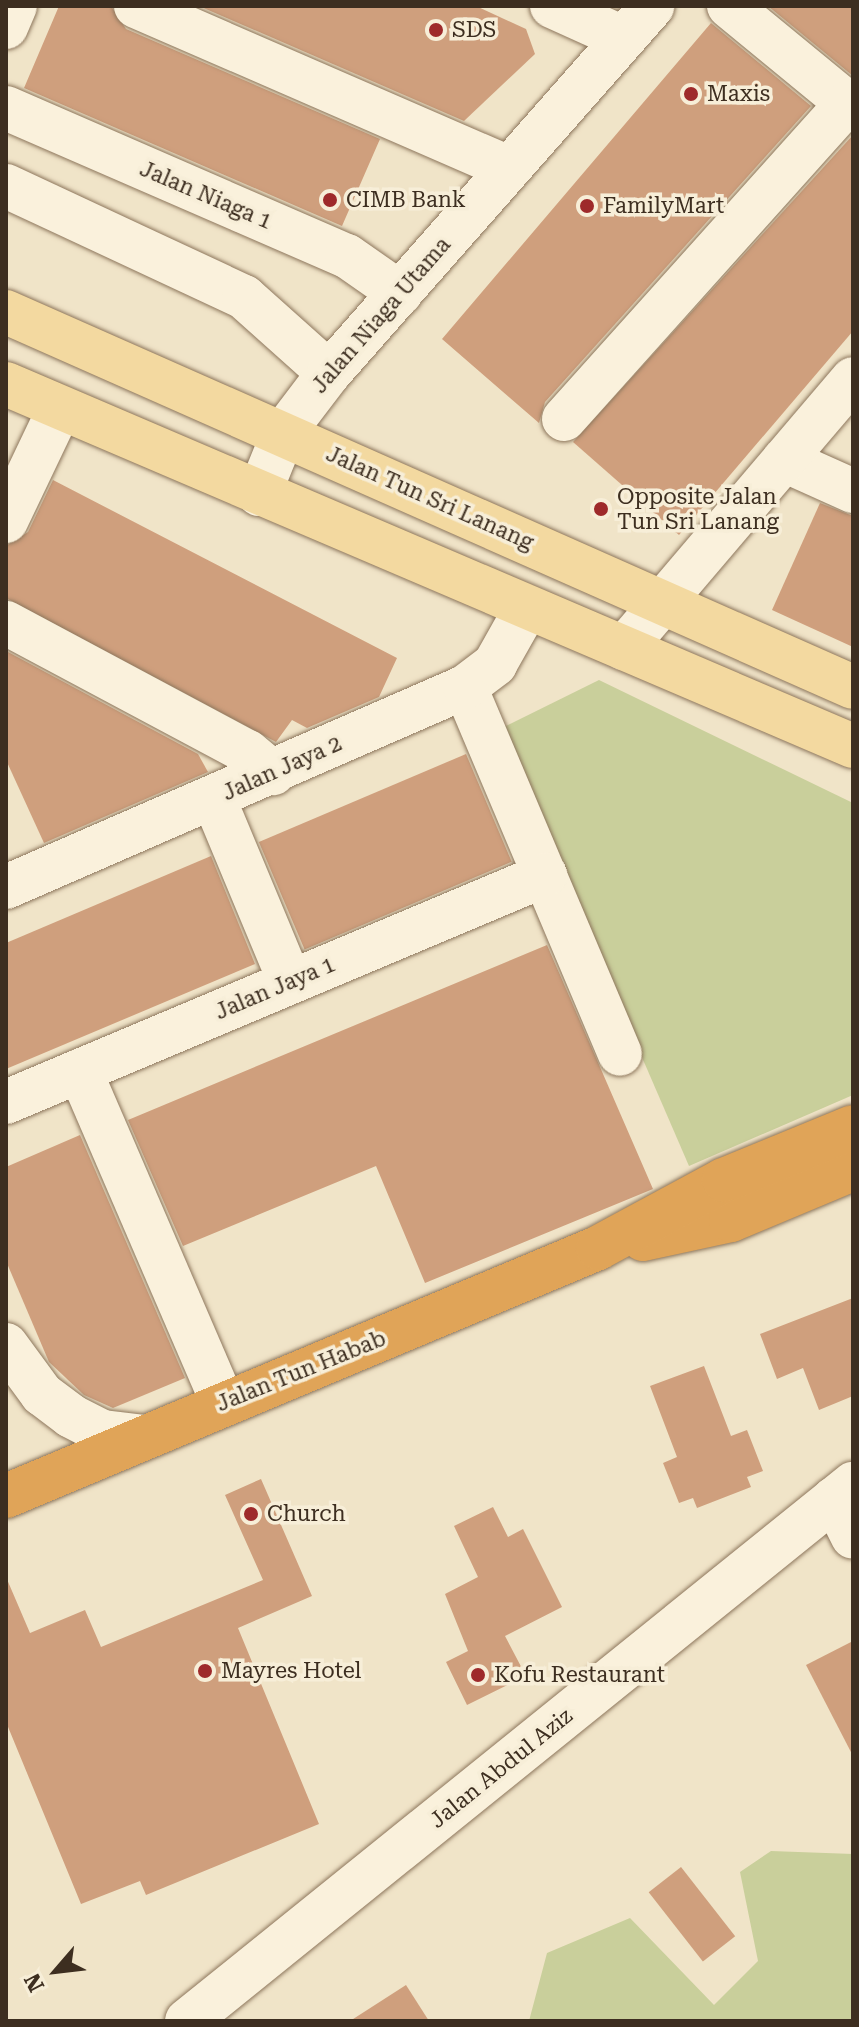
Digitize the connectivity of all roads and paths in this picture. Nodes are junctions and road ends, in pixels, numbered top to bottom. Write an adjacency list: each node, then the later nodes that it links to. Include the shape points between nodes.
1 (15, 6): 6 (street)
2 (136, 6): 10 (street)
3 (552, 6): 7 (street)
4 (652, 6): 7 (street, Jalan Niaga Utama)
5 (729, 6): 8 (street)
6 (6, 27)
7 (623, 38): 10 (street, Jalan Niaga Utama)
8 (850, 105): 18 (street)
9 (6, 108): 12 (street, Jalan Niaga 1, via 347,256)
10 (509, 168): 12 (street, Jalan Niaga Utama)
11 (6, 186): 14 (street, via 244,297)
12 (400, 293): 14 (street, Jalan Niaga Utama)
13 (6, 312): 19 (main road, Jalan Tun Sri Lanang)
14 (329, 373): 19 (street, Jalan Niaga Utama)
15 (853, 379): 20 (street)
16 (6, 384): 17 (main road)
17 (60, 408): 22 (main road); 23 (street)
18 (564, 419)
19 (284, 432): 22 (street, Jalan Niaga Utama); 24 (main road, Jalan Tun Sri Lanang)
20 (784, 460): 21 (street); 24 (street)
21 (853, 491)
22 (259, 494): 25 (main road)
23 (6, 521)
24 (663, 602): 27 (street); 29 (main road, Jalan Tun Sri Lanang)
25 (526, 609): 27 (main road); 28 (street, Jalan Jaya 2, via 495,664)
26 (6, 623): 31 (street, via 248,752)
27 (624, 648): 30 (main road)
28 (465, 687): 31 (street, Jalan Jaya 2); 33 (street)
29 (853, 687)
30 (853, 746)
31 (273, 773): 32 (street, Jalan Jaya 2)
32 (214, 799): 34 (street, Jalan Jaya 2); 35 (street)
33 (545, 875): 35 (street, Jalan Jaya 1); 36 (street)
34 (6, 887)
35 (290, 982): 37 (street, Jalan Jaya 1)
36 (620, 1054)
37 (80, 1071): 38 (street, Jalan Jaya 1); 43 (street)
38 (6, 1102)
39 (853, 1127): 41 (highway, Jalan Tun Habab, via 724,1180)
40 (853, 1169): 41 (highway, Jalan Tun Habab, via 731,1220)
41 (598, 1248): 43 (highway, Jalan Tun Habab)
42 (6, 1345): 44 (street, via 42,1394 71,1416 103,1432)
43 (223, 1403): 44 (highway, Jalan Tun Habab)
44 (143, 1437): 45 (highway, Jalan Tun Habab)
45 (6, 1496)
46 (847, 1507): 47 (street, Jalan Abdul Aziz)
47 (187, 2021)

